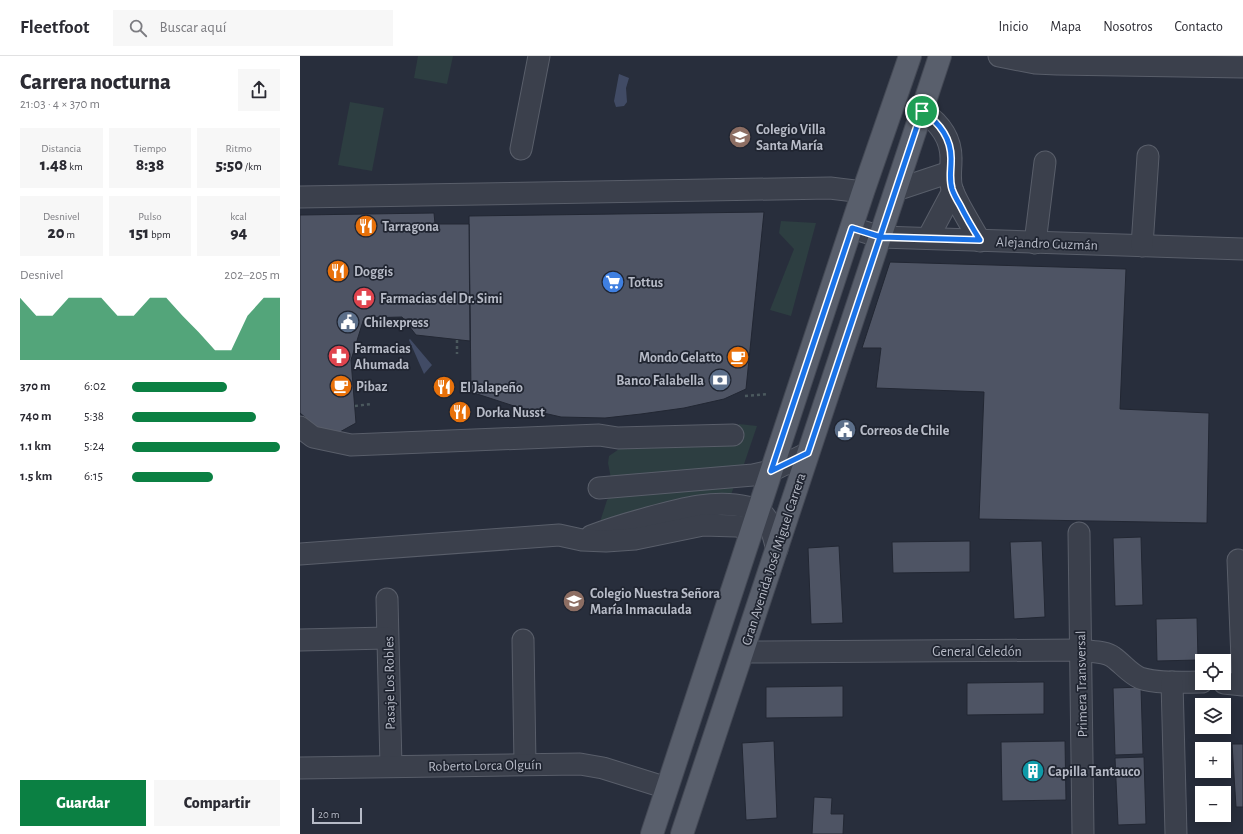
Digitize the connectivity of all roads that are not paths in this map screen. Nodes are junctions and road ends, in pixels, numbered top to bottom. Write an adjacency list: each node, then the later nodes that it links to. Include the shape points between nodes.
1 (539, 56): 7 (street)
2 (910, 56): 12 (main road, Gran Avenida José Miguel Carrera)
3 (940, 56): 6 (main road, Gran Avenida José Miguel Carrera)
4 (999, 56): 5 (street, via 1057,64)
5 (1243, 67)
6 (922, 111): 10 (street, via 940,126 946,136 951,155); 11 (main road, Gran Avenida José Miguel Carrera)
7 (521, 150)
8 (1148, 156): 19 (street)
9 (1045, 162): 18 (street)
10 (951, 182): 11 (street); 16 (street); 17 (street)
11 (896, 190): 15 (main road, Gran Avenida José Miguel Carrera)
12 (863, 192): 13 (street, via 830,188); 14 (main road, Gran Avenida José Miguel Carrera)
13 (300, 197)
14 (852, 228): 15 (street, Alejandro Guzmán); 24 (main road, Gran Avenida José Miguel Carrera)
15 (881, 237): 16 (street, Alejandro Guzmán); 23 (main road, Gran Avenida José Miguel Carrera)
16 (928, 238): 17 (street, Alejandro Guzmán)
17 (980, 240): 18 (street, Alejandro Guzmán)
18 (1035, 243): 19 (street, Alejandro Guzmán)
19 (1142, 246): 20 (street, Alejandro Guzmán)
20 (1243, 249)
21 (300, 427): 22 (street, via 313,437 351,445 599,434 618,438)
22 (733, 435)
23 (808, 453): 24 (street); 28 (main road, Gran Avenida José Miguel Carrera)
24 (771, 471): 25 (street, via 753,475); 26 (main road, Gran Avenida José Miguel Carrera)
25 (599, 488)
26 (755, 520): 28 (street, via 763,515 770,526); 29 (street, via 736,526 703,525 621,541 582,540 559,535); 44 (main road, Gran Avenida José Miguel Carrera)
27 (1079, 533): 35 (street, Primera Transversal)
28 (776, 549): 36 (main road, Gran Avenida José Miguel Carrera)
29 (300, 554)
30 (1238, 560): 40 (street)
31 (387, 599): 32 (street, Pasaje Los Robles)
32 (387, 638): 33 (street); 42 (street, Pasaje Los Robles)
33 (300, 640)
34 (523, 640): 41 (street)
35 (1080, 650): 36 (street, General Celedón); 37 (street, General Celedón, via 1113,656 1132,674 1142,678); 47 (street, Primera Transversal)
36 (743, 652): 46 (main road, Gran Avenida José Miguel Carrera)
37 (1172, 682): 38 (street, General Celedón); 48 (street)
38 (1195, 682)
39 (1231, 683): 40 (street)
40 (1243, 685)
41 (525, 764): 42 (street, Roberto Lorca Olguín); 44 (street, Roberto Lorca Olguín, via 590,765)
42 (391, 766): 43 (street, Roberto Lorca Olguín)
43 (300, 768)
44 (667, 788): 45 (main road, Gran Avenida José Miguel Carrera)
45 (652, 834)
46 (682, 834)
47 (1083, 834)
48 (1176, 834)

